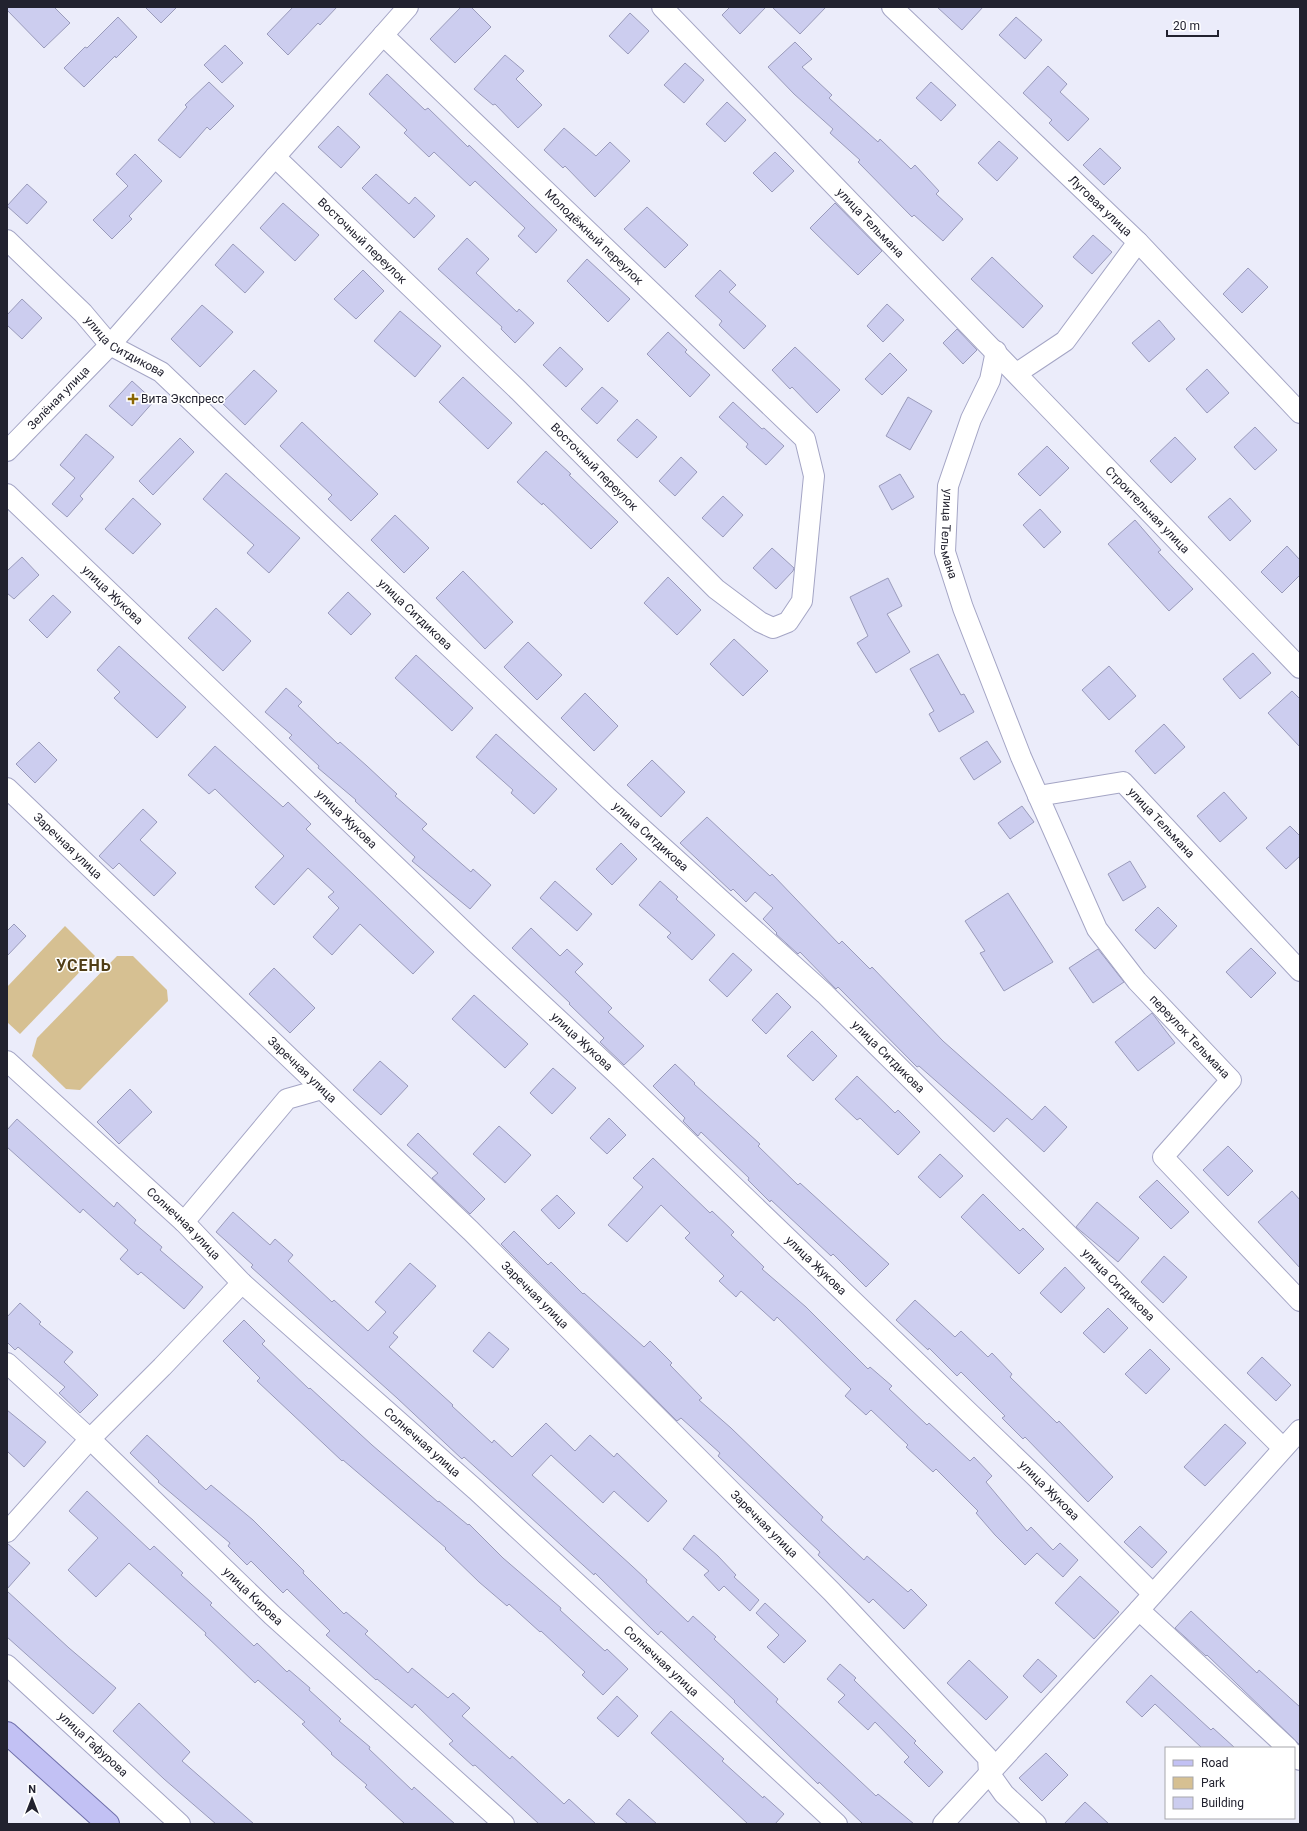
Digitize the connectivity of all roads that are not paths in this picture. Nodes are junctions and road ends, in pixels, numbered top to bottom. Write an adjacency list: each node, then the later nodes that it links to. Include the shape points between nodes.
1 (408, 7): 4 (street, Зелёная улица)
2 (662, 7): 9 (street, улица Тельмана)
3 (892, 7): 7 (street, Луговая улица)
4 (383, 35): 5 (street, Зелёная улица); 12 (street, Молодёжный переулок)
5 (274, 156): 8 (street, Зелёная улица); 12 (street, Восточный переулок, via 519,391 716,589 760,622 773,628 788,622 802,602 814,476)
6 (7, 240): 8 (street, улица Ситдикова, via 83,313)
7 (1138, 242): 10 (street, via 1065,341); 11 (street, Луговая улица)
8 (110, 345): 13 (street, Зелёная улица); 27 (street, улица Ситдикова, via 161,372 608,798 825,994)
9 (996, 351): 10 (street, Строительная улица); 17 (street, улица Тельмана, via 990,380 971,419 948,486 945,552 963,608)
10 (1017, 373): 15 (street, Строительная улица)
11 (1300, 413)
12 (805, 440)
13 (7, 452)
14 (7, 494): 29 (street, улица Жукова, via 476,943 632,1088 1036,1477)
15 (1300, 668)
16 (7, 788): 20 (street, Заречная улица)
17 (1038, 796): 18 (street, улица Тельмана, via 1123,782); 23 (street, переулок Тельмана, via 1097,929 1137,981 1231,1080 1163,1157)
18 (1300, 971)
19 (7, 1061): 21 (street, Солнечная улица)
20 (322, 1089): 21 (street, via 287,1099); 34 (street, Заречная улица, via 471,1231 832,1592 988,1758)
21 (184, 1222): 22 (street, Солнечная улица)
22 (242, 1282): 26 (street, via 162,1367); 38 (street, Солнечная улица, via 476,1490)
23 (1300, 1301)
24 (7, 1363): 26 (street, улица Кирова)
25 (1300, 1430): 27 (street)
26 (90, 1438): 28 (street); 37 (street, улица Кирова, via 272,1615)
27 (1283, 1448): 29 (street)
28 (7, 1532)
29 (1153, 1594): 30 (street)
30 (1139, 1610): 33 (street); 34 (street)
31 (7, 1665): 36 (street, улица Гафурова)
32 (7, 1733): 35 (main road)
33 (1287, 1747)
34 (989, 1773): 39 (street); 40 (street, Заречная улица, via 1004,1794)
35 (108, 1824)
36 (180, 1824)
37 (504, 1824)
38 (837, 1824)
39 (943, 1824)
40 (1036, 1824)

